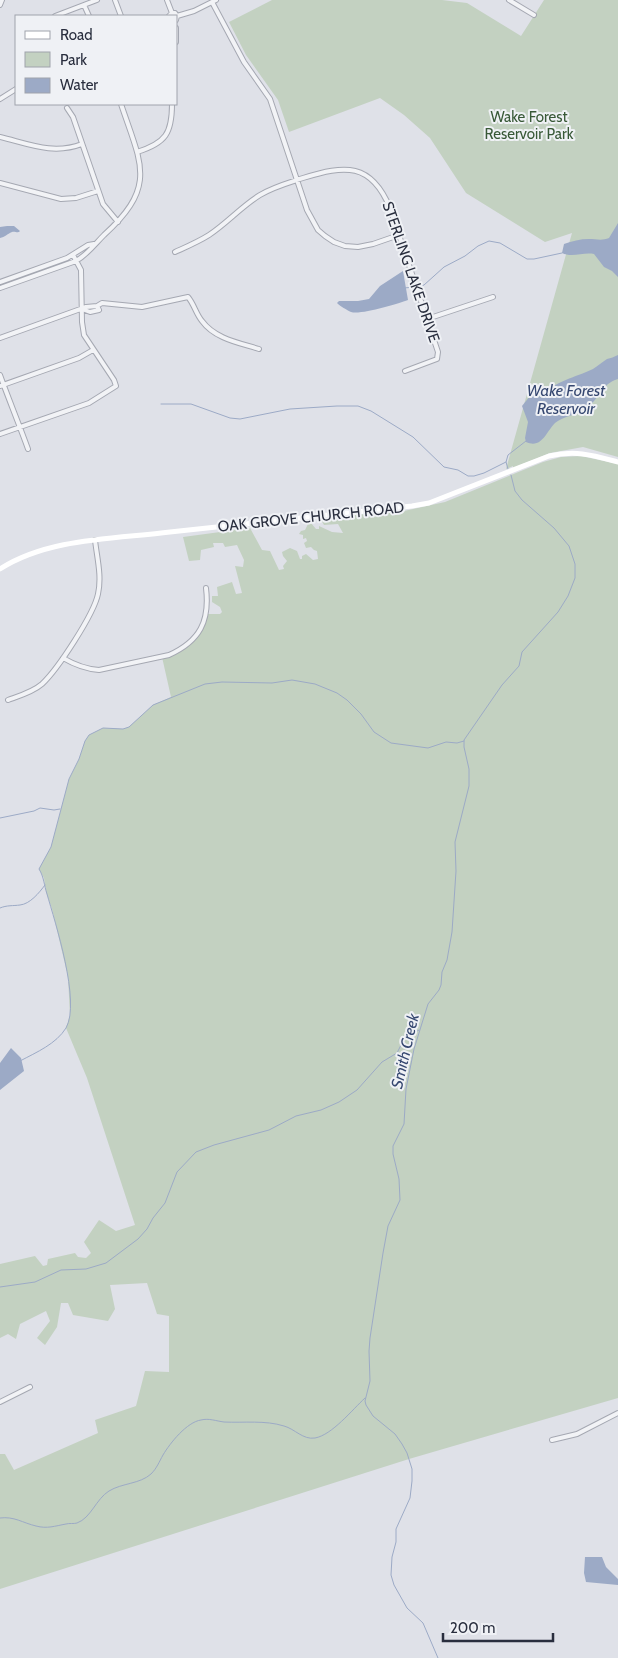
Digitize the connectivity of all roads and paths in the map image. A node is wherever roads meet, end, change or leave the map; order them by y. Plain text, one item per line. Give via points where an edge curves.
1 (2, 0) edge
2 (97, 0) edge
3 (115, 0) edge
4 (167, 0) edge
5 (509, 0) edge
6 (214, 1) edge
7 (0, 5) edge
8 (84, 5) junction
9 (58, 15) edge
10 (88, 15) edge
11 (121, 15) edge
12 (171, 15) edge
13 (534, 15) dead end
14 (178, 18) edge
15 (15, 90) edge
16 (0, 99) edge
17 (121, 105) edge
18 (172, 105) edge
19 (68, 108) dead end
20 (0, 137) edge
21 (82, 144) junction
22 (137, 152) junction
23 (298, 180) junction
24 (0, 183) edge
25 (98, 191) junction
26 (118, 222) junction
27 (399, 235) junction
28 (94, 244) junction
29 (174, 252) dead end
30 (73, 255) junction
31 (76, 261) junction
32 (0, 282) edge
33 (0, 288) edge
34 (493, 297) dead end
35 (82, 309) junction
36 (427, 319) junction
37 (0, 338) edge
38 (259, 349) dead end
39 (93, 350) junction
40 (405, 371) dead end
41 (0, 374) edge
42 (2, 386) edge
43 (20, 427) junction
44 (0, 434) edge
45 (28, 449) dead end
46 (618, 462) edge
47 (95, 540) junction
48 (0, 569) edge
49 (206, 588) dead end
50 (63, 658) junction
51 (8, 700) dead end
52 (30, 1387) dead end
53 (0, 1402) edge
54 (618, 1413) edge
55 (552, 1440) dead end

1 - 7 street
2 - 8 street
3 - 11 street
4 - 12 street
5 - 13 street
6 - 14 street
6 - 23 street via 237,50 270,99
8 - 9 street
8 - 10 street
15 - 16 street
17 - 22 street
18 - 22 street via 172,122 167,135 156,145
19 - 21 street
20 - 21 street via 52,150
21 - 25 street
22 - 26 street via 141,164 140,184
23 - 27 street, STERLING LAKE DRIVE via 334,169 365,175 385,195
23 - 27 street via 312,220 324,236 334,242 358,247
23 - 29 street, STERLING LAKE DRIVE via 258,196 208,236
24 - 25 street via 61,198 76,198
25 - 26 street
26 - 28 street
27 - 36 street, STERLING LAKE DRIVE
28 - 30 street
28 - 31 street
30 - 31 street
30 - 32 street
31 - 33 street
31 - 35 street via 82,278
34 - 36 street
35 - 37 street
35 - 38 street via 97,311 97,306 102,303 150,307 188,297 206,326 227,339
35 - 39 street via 82,329
36 - 40 street, STERLING LAKE DRIVE via 438,352 437,359
39 - 42 street
39 - 43 street via 116,386 89,403
41 - 42 street
42 - 43 street
43 - 44 street
43 - 45 street
46 - 47 main road, OAK GROVE CHURCH ROAD via 572,452 549,456 429,503
47 - 48 main road, OAK GROVE CHURCH ROAD via 52,546 20,557
47 - 50 street via 100,579 98,593 90,615
49 - 50 street via 207,609 203,625 194,639 169,656 99,670 87,669
50 - 51 street via 39,686
52 - 53 street
54 - 55 street via 576,1434

